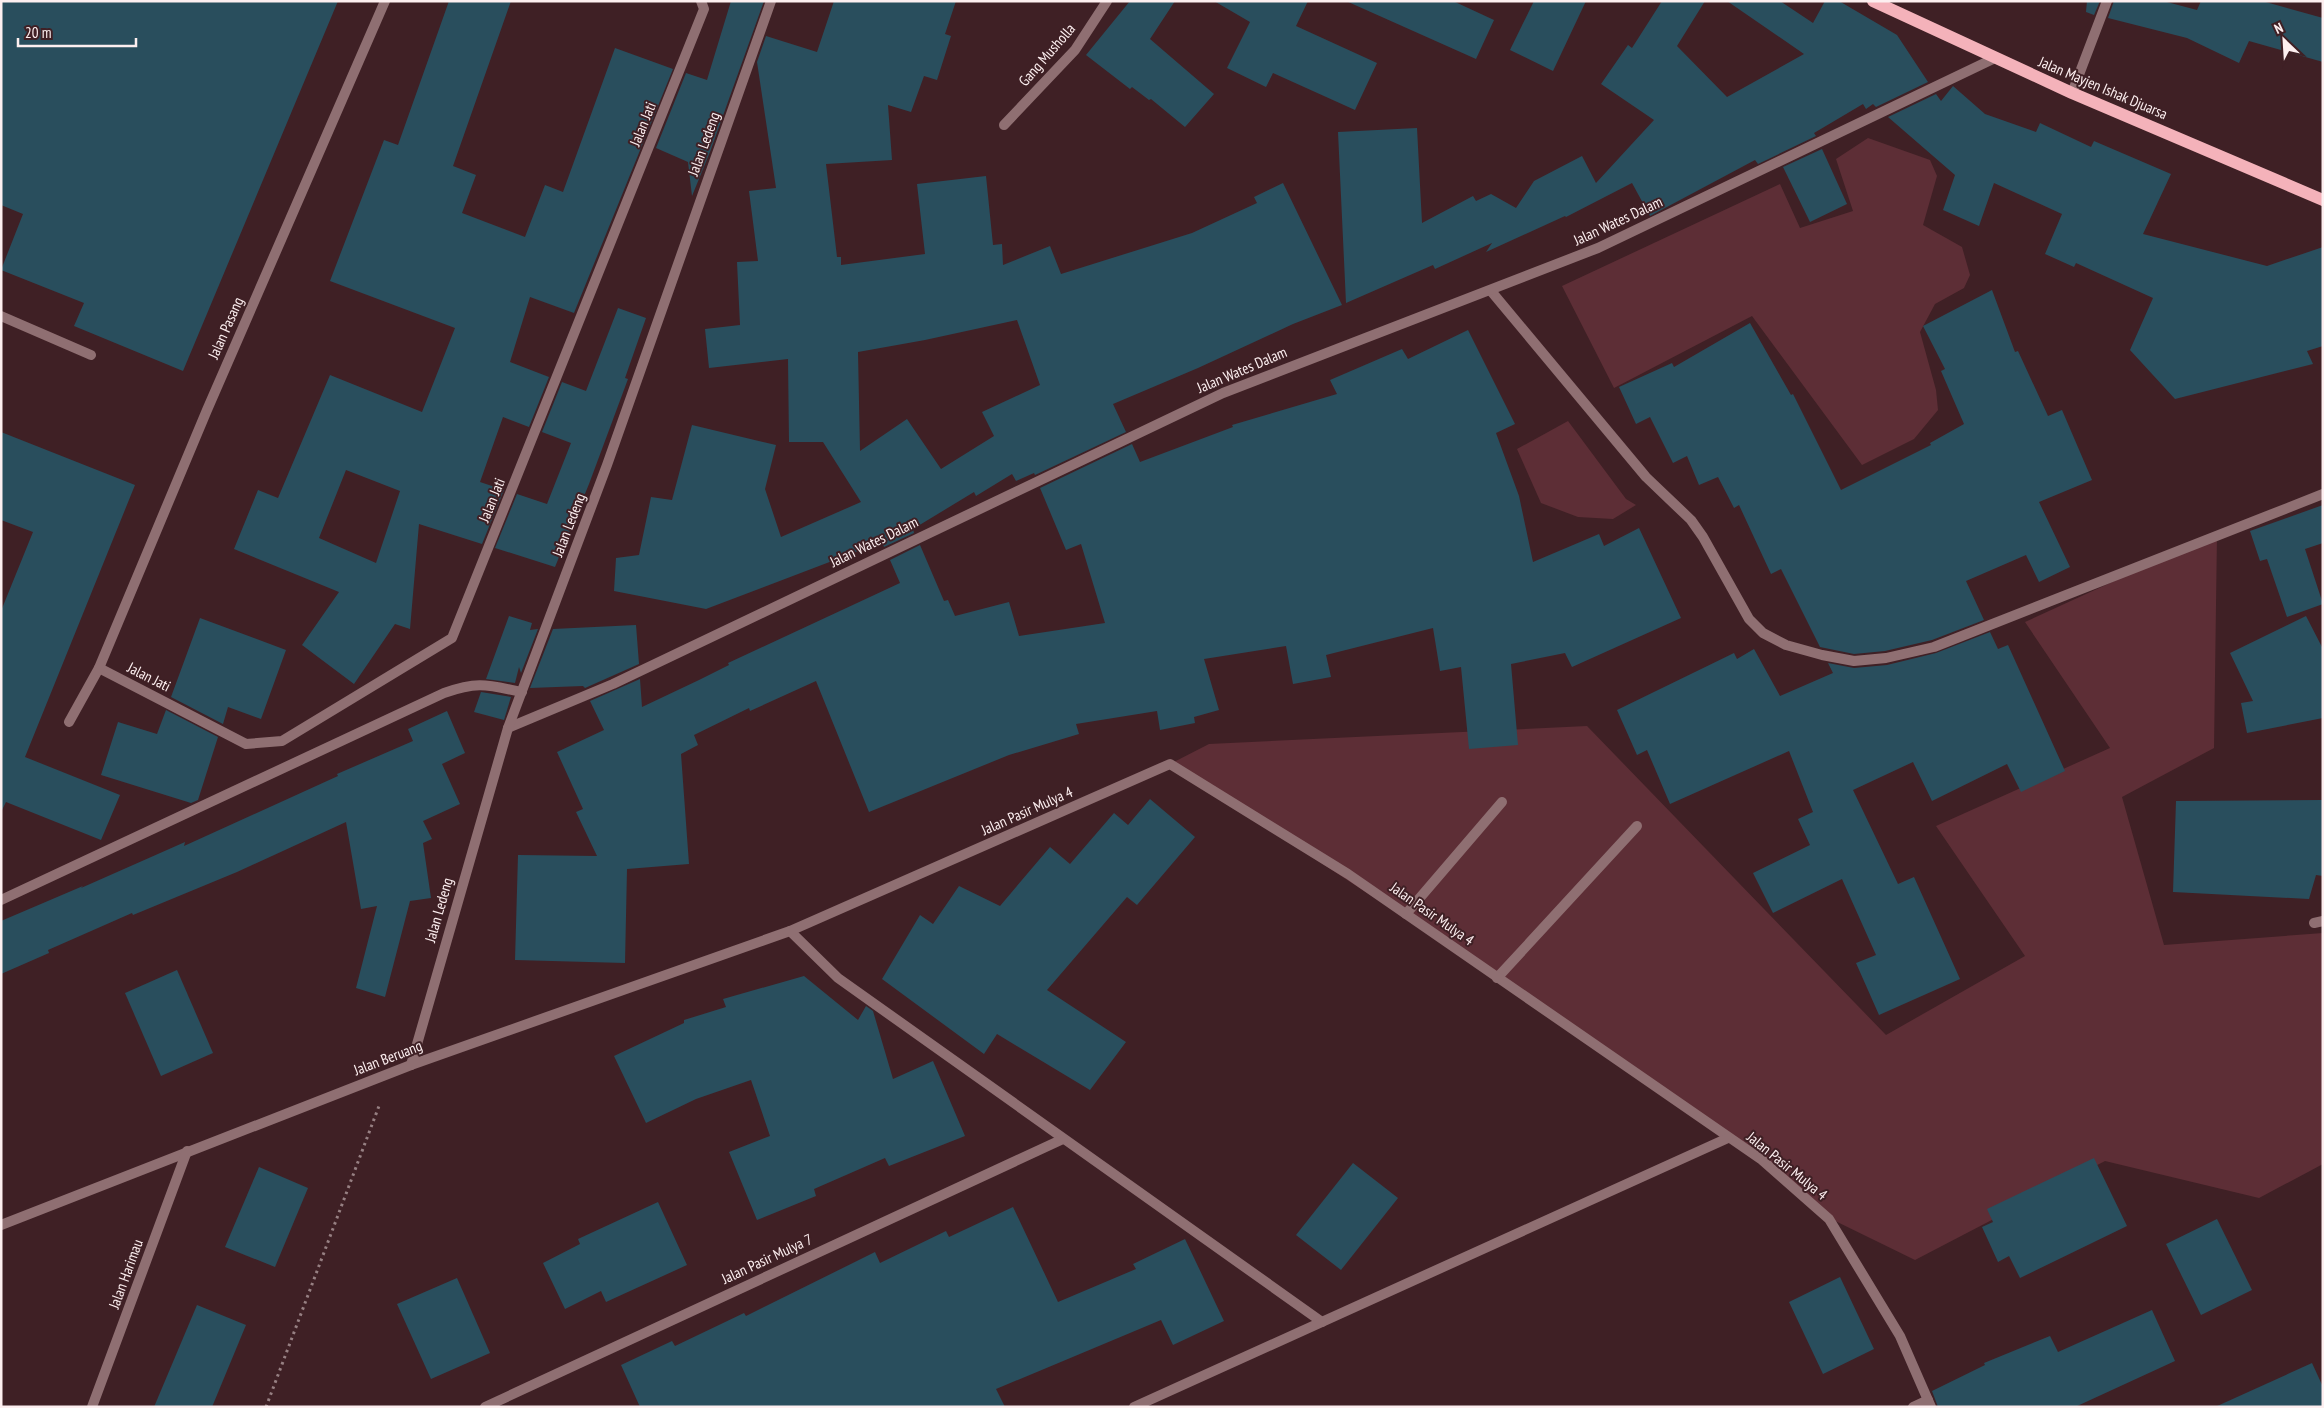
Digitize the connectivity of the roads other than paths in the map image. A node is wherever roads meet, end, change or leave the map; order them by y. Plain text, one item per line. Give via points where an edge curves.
1 (385, 1) edge
2 (701, 1) edge
3 (771, 1) edge
4 (1107, 1) edge
5 (1873, 1) edge
6 (2107, 1) edge
7 (1995, 58) junction
8 (2072, 93) junction
9 (1004, 125) dead end
10 (2323, 200) edge
11 (1490, 291) junction
12 (1, 316) edge
13 (91, 355) dead end
14 (2323, 494) edge
15 (99, 668) junction
16 (522, 692) junction
17 (69, 722) dead end
18 (508, 728) junction
19 (1502, 802) dead end
20 (1637, 826) dead end
21 (1, 900) edge
22 (1406, 914) junction
23 (790, 931) junction
24 (1497, 978) junction
25 (411, 1065) junction
26 (1728, 1138) junction
27 (1062, 1139) junction
28 (187, 1151) junction
29 (1, 1225) edge
30 (1322, 1322) junction
31 (1929, 1403) edge
32 (92, 1407) edge
33 (484, 1407) edge
34 (1134, 1407) edge
35 (1913, 1407) edge

1 - 15 street, Jalan Pasang
2 - 15 street, Jalan Jati via 704,9 452,638 282,741 260,743 246,744
3 - 16 street, Jalan Ledeng via 607,466
4 - 9 street, Gang Musholla via 1076,50
5 - 7 main road, Jalan Mayjen Ishak Djuarsa
6 - 8 street
7 - 8 main road, Jalan Mayjen Ishak Djuarsa
7 - 11 street, Jalan Wates Dalam via 1598,248
8 - 10 main road, Jalan Mayjen Ishak Djuarsa
11 - 14 street via 1646,477 1691,520 1704,537 1749,619 1763,633 1786,645 1822,655 1854,661 1886,658 1934,647
11 - 18 street, Jalan Wates Dalam via 1223,393 613,684
12 - 13 street
15 - 17 street, Jalan Pasang
16 - 18 street, Jalan Ledeng
16 - 21 street via 483,684 444,693
18 - 25 street, Jalan Ledeng
19 - 22 street
20 - 24 street
22 - 23 street, Jalan Pasir Mulya 4 via 1348,874 1170,764
22 - 24 street, Jalan Pasir Mulya 4
23 - 25 street, Jalan Beruang
23 - 27 street via 838,978
24 - 26 street, Jalan Pasir Mulya 4
25 - 28 street, Jalan Beruang
26 - 30 street
26 - 31 street, Jalan Pasir Mulya 4 via 1762,1160 1829,1218 1900,1336
27 - 30 street
27 - 33 street, Jalan Pasir Mulya 7
28 - 29 street, Jalan Beruang
28 - 32 street, Jalan Harimau
30 - 34 street
31 - 35 street

